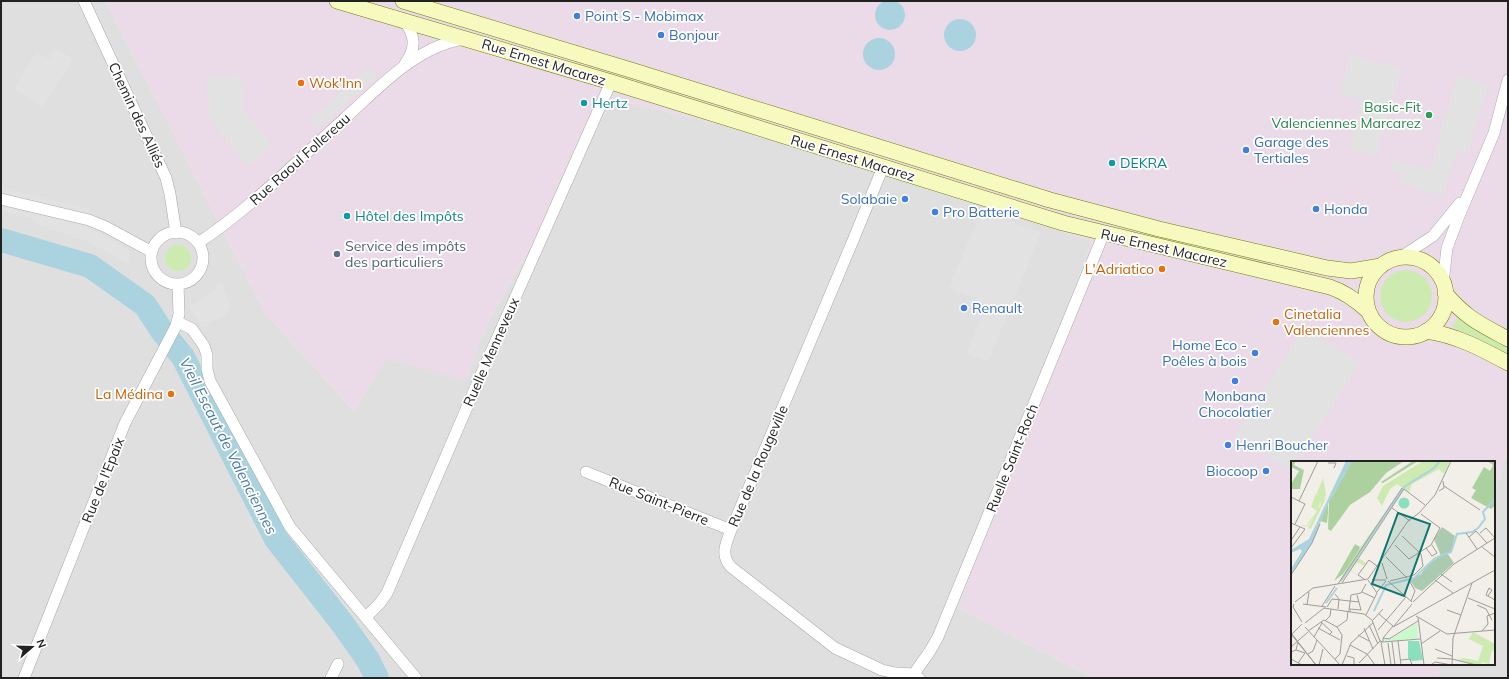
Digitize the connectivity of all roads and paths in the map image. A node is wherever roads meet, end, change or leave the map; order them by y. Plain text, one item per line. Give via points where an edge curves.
1 (84, 1) edge
2 (337, 1) edge
3 (403, 1) edge
4 (404, 20) junction
5 (467, 38) junction
6 (399, 70) junction
7 (1508, 80) edge
8 (610, 82) junction
9 (883, 168) junction
10 (1471, 187) junction
11 (1, 199) edge
12 (176, 233) junction
13 (1104, 234) junction
14 (198, 243) junction
15 (152, 252) junction
16 (1401, 257) junction
17 (1381, 266) junction
18 (178, 284) junction
19 (1444, 289) junction
20 (1368, 311) junction
21 (176, 326) junction
22 (1426, 331) junction
23 (1508, 339) edge
24 (1508, 363) edge
25 (586, 472) dead end
26 (731, 530) junction
27 (366, 617) junction
28 (338, 664) dead end
29 (914, 677) edge
30 (24, 678) edge
31 (331, 678) edge
32 (416, 678) edge

1 - 12 street, Chemin des Alliés via 166,178
2 - 4 main road, Rue Ernest Macarez
3 - 17 main road, Rue Ernest Macarez via 1063,204 1335,270 1351,271
4 - 5 main road, Rue Ernest Macarez
4 - 6 street, Rue Raoul Follereau via 413,36 413,47
5 - 6 street, Rue Raoul Follereau via 432,49
5 - 8 main road, Rue Ernest Macarez
6 - 14 street, Rue Raoul Follereau via 241,211
7 - 10 street via 1494,133
8 - 9 main road, Rue Ernest Macarez
8 - 27 street, Ruelle Menneveux via 387,592
9 - 13 main road, Rue Ernest Macarez
9 - 26 street, Rue de la Rougeville
10 - 16 street via 1433,236
10 - 19 street via 1447,248
11 - 15 street via 89,220
12 - 14 street via 186,234
12 - 15 street via 165,235
13 - 20 main road, Rue Ernest Macarez via 1330,287 1352,297
13 - 29 street, Ruelle Saint-Roch via 938,637
14 - 18 street via 203,256 200,270 191,280
15 - 18 street via 152,263 156,273 167,282
16 - 17 main road, Rue Ernest Macarez
16 - 19 main road via 1415,258 1427,263 1437,272
17 - 20 main road, Rue Ernest Macarez via 1374,272 1368,284
18 - 21 street, Rue de l'Epaix via 179,309
19 - 22 main road, Rue Ernest Macarez via 1445,302 1441,315
19 - 23 main road via 1469,317
20 - 22 main road, Rue Ernest Macarez via 1378,326 1394,335 1410,337
21 - 27 street via 192,329 204,346 210,381 290,527
21 - 30 street, Rue de l'Epaix via 125,422
22 - 24 main road, Rue Ernest Macarez via 1459,338
25 - 26 street, Rue Saint-Pierre
26 - 29 street, Rue de la Rougeville via 725,554 728,564 735,570 842,652 882,670
27 - 32 street
28 - 31 street

